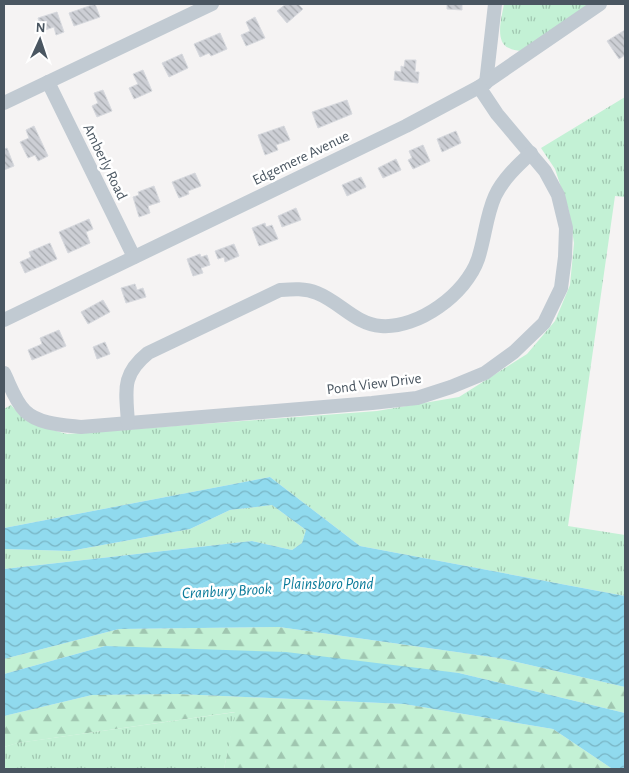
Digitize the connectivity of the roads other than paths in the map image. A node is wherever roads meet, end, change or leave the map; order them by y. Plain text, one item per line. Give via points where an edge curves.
1 (212, 4) edge
2 (495, 4) edge
3 (600, 4) edge
4 (48, 82) junction
5 (482, 85) junction
6 (4, 103) edge
7 (531, 153) junction
8 (134, 257) junction
9 (4, 320) edge
10 (4, 373) edge
11 (128, 422) junction

1 - 4 street
2 - 5 street
3 - 5 street, Edgemere Avenue
4 - 6 street
4 - 8 street, Amberly Road
5 - 7 street, Pond View Drive via 497,114
5 - 8 street, Edgemere Avenue via 406,126
7 - 11 street via 508,175 495,197 478,260 466,281 425,316 405,324 380,326 359,320 318,293 298,288 280,290 148,353 138,361 130,371 126,388
7 - 11 street, Pond View Drive via 545,170 558,195 566,228 561,288 544,323 514,352 485,373 417,398
8 - 9 street, Edgemere Avenue
10 - 11 street, Pond View Drive via 25,411 44,422 81,426

